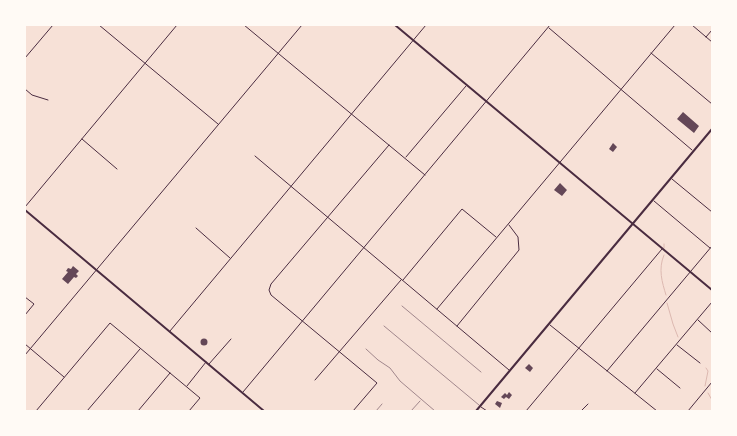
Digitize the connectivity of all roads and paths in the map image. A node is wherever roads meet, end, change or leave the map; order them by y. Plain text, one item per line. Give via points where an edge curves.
1 (52, 25) edge
2 (99, 25) edge
3 (177, 25) edge
4 (244, 25) edge
5 (302, 25) edge
6 (395, 25) edge
7 (426, 25) edge
8 (675, 25) edge
9 (692, 25) edge
10 (549, 26) edge
11 (712, 30) edge
12 (706, 37) junction
13 (413, 40) junction
14 (712, 42) edge
15 (278, 53) junction
16 (651, 53) junction
17 (25, 58) edge
18 (145, 63) junction
19 (467, 85) junction
20 (25, 89) edge
21 (620, 89) junction
22 (48, 100) dead end
23 (486, 102) junction
24 (712, 104) edge
25 (352, 114) junction
26 (218, 125) junction
27 (712, 129) edge
28 (82, 139) junction
29 (389, 145) junction
30 (694, 151) junction
31 (255, 156) dead end
32 (405, 158) junction
33 (559, 163) junction
34 (117, 169) dead end
35 (425, 175) junction
36 (672, 178) junction
37 (291, 186) junction
38 (653, 200) junction
39 (25, 208) edge
40 (712, 212) edge
41 (328, 218) junction
42 (509, 224) junction
43 (633, 224) junction
44 (196, 228) dead end
45 (497, 238) junction
46 (711, 247) edge
47 (364, 248) junction
48 (662, 249) junction
49 (231, 258) junction
50 (96, 270) junction
51 (690, 272) junction
52 (402, 280) junction
53 (712, 290) edge
54 (25, 297) edge
55 (712, 302) edge
56 (402, 306) dead end
57 (437, 309) junction
58 (25, 315) edge
59 (697, 320) junction
60 (302, 322) junction
61 (549, 324) junction
62 (384, 326) dead end
63 (456, 326) junction
64 (169, 332) junction
65 (712, 333) edge
66 (231, 340) dead end
67 (25, 344) edge
68 (677, 344) junction
69 (31, 348) junction
70 (140, 348) junction
71 (579, 348) junction
72 (366, 349) dead end
73 (340, 352) junction
74 (25, 355) edge
75 (206, 362) junction
76 (700, 363) dead end
77 (209, 365) junction
78 (656, 368) junction
79 (510, 371) junction
80 (481, 372) dead end
81 (607, 372) junction
82 (170, 373) junction
83 (65, 377) junction
84 (315, 380) dead end
85 (712, 382) edge
86 (186, 387) junction
87 (680, 388) dead end
88 (242, 393) junction
89 (634, 394) junction
90 (421, 399) junction
91 (382, 404) dead end
92 (588, 404) dead end
93 (480, 406) junction
94 (36, 411) edge
95 (87, 411) edge
96 (138, 411) edge
97 (189, 411) edge
98 (264, 411) edge
99 (353, 411) edge
100 (376, 411) edge
101 (411, 411) edge
102 (435, 411) edge
103 (476, 411) edge
104 (487, 411) edge
105 (526, 411) edge
106 (581, 411) edge
107 (657, 411) edge
108 (688, 411) edge

1 - 17 street
2 - 18 street
3 - 18 street
4 - 15 street
5 - 15 street
6 - 13 street
7 - 13 street
8 - 16 street
9 - 12 street
10 - 21 street
10 - 23 street
11 - 12 street
12 - 14 street
13 - 19 street
13 - 25 street
15 - 25 street
15 - 26 street
16 - 21 street
16 - 24 street
18 - 26 street
18 - 28 street
19 - 23 street
19 - 32 street
20 - 22 street
21 - 30 street
21 - 33 street
23 - 33 street
23 - 35 street
25 - 29 street
25 - 37 street
26 - 50 street
27 - 30 street
28 - 34 street
28 - 39 street
29 - 32 street
29 - 41 street
30 - 36 street
31 - 37 street
32 - 35 street
33 - 42 street
33 - 43 street
35 - 47 street
36 - 38 street
36 - 40 street
37 - 41 street
37 - 49 street
38 - 43 street
38 - 46 street
39 - 50 street
41 - 47 street
41 - 60 street via 269,290
42 - 45 street
42 - 63 street via 518,237 519,250
43 - 48 street
43 - 61 street
44 - 49 street
45 - 52 street via 462,209
45 - 57 street
46 - 51 street
47 - 52 street
47 - 60 street
48 - 51 street
48 - 71 street
49 - 64 street
50 - 64 street
50 - 69 street
51 - 53 street
51 - 81 street
52 - 57 street
52 - 73 street
54 - 58 street via 34,304
55 - 59 street
56 - 80 lane
57 - 63 street
59 - 65 street
59 - 68 street
60 - 73 street
60 - 88 street
61 - 71 street
61 - 79 street
62 - 93 lane
63 - 79 street
64 - 75 street
66 - 77 street
67 - 69 street
68 - 76 street
68 - 78 street
69 - 74 street
69 - 83 street
70 - 82 street
70 - 83 street via 110,323
70 - 95 street
71 - 81 street
71 - 105 street
72 - 90 lane
73 - 84 street
73 - 99 street via 377,383
75 - 77 street
75 - 86 street
77 - 88 street
78 - 87 street
78 - 89 street
79 - 93 street
81 - 89 street
82 - 86 street
82 - 96 street
83 - 94 street
85 - 108 street
86 - 97 street via 200,398
88 - 98 street
89 - 107 street
90 - 101 lane
90 - 102 lane
91 - 100 lane
92 - 106 street
93 - 103 street
93 - 104 street

